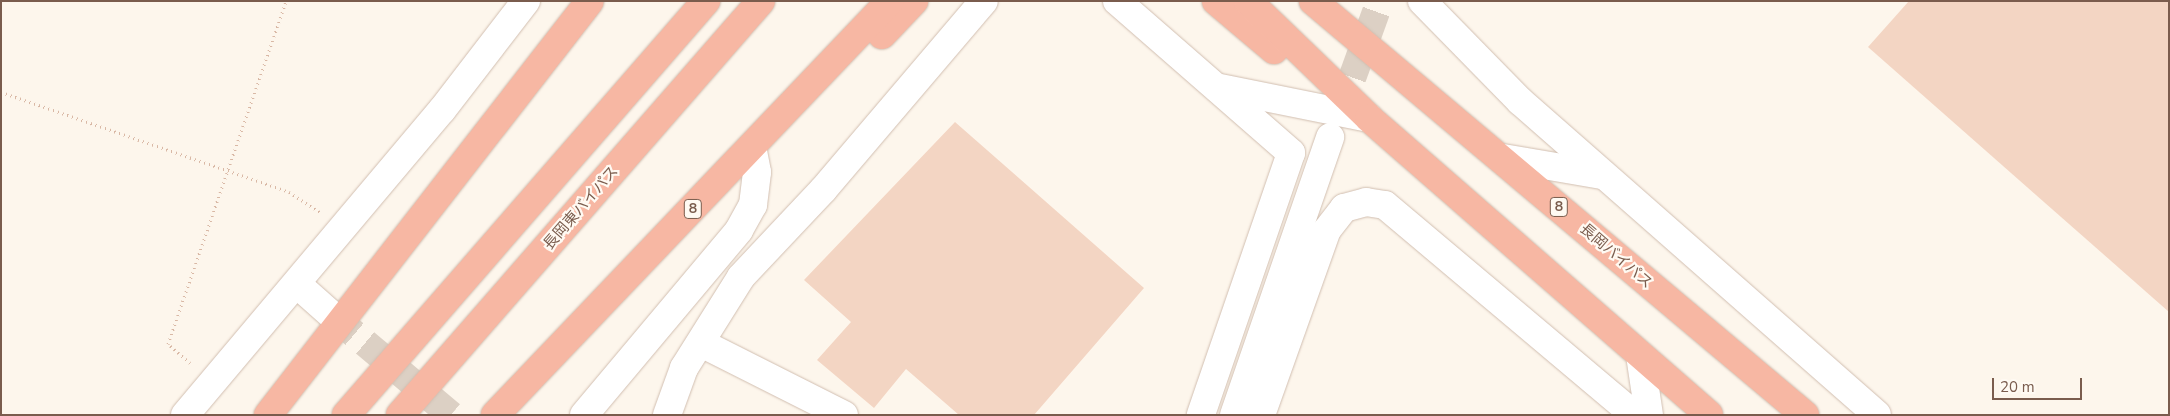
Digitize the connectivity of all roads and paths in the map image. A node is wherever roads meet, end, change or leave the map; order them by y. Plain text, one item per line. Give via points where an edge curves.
1 (286, 1) edge
2 (526, 1) edge
3 (590, 1) edge
4 (706, 1) edge
5 (761, 1) edge
6 (890, 1) edge
7 (914, 1) edge
8 (984, 1) edge
9 (1118, 1) edge
10 (1216, 1) edge
11 (1248, 1) edge
12 (1313, 1) edge
13 (1338, 1) edge
14 (1422, 1) edge
15 (819, 80) junction
16 (1220, 88) junction
17 (1414, 89) junction
18 (1, 92) edge
19 (1369, 118) junction
20 (1330, 137) tunnel mouth
21 (752, 147) junction
22 (1502, 158) junction
23 (226, 171) junction
24 (1602, 175) junction
25 (344, 226) junction
26 (717, 256) junction
27 (741, 277) junction
28 (298, 285) junction
29 (333, 316) tunnel mouth
30 (701, 343) junction
31 (1640, 354) junction
32 (211, 382) junction
33 (1845, 388) junction
34 (186, 415) edge
35 (268, 415) edge
36 (346, 415) edge
37 (400, 415) edge
38 (495, 415) edge
39 (584, 415) edge
40 (667, 415) edge
41 (844, 415) edge
42 (1201, 415) edge
43 (1234, 415) edge
44 (1261, 415) edge
45 (1634, 415) edge
46 (1649, 415) edge
47 (1709, 415) edge
48 (1805, 415) edge
49 (1843, 415) edge
50 (1877, 415) edge

1 - 23 path
2 - 25 street
3 - 35 highway
4 - 36 highway
5 - 37 highway, 長岡東バイパス
6 - 15 highway, 8
7 - 15 highway via 889,30
8 - 27 street via 823,190
9 - 16 street
10 - 19 highway via 1284,57
11 - 19 highway
12 - 17 highway, 長岡バイパス / 8
13 - 17 highway
14 - 24 street
15 - 21 highway, 8
16 - 19 street
16 - 42 street via 1291,153
17 - 22 highway, 長岡バイパス / 8
18 - 23 path
19 - 31 highway
20 - 43 street
21 - 26 street via 757,172 753,205
21 - 38 highway, 8
22 - 24 street
22 - 48 highway, 長岡バイパス / 8
23 - 25 path via 288,192
23 - 32 path via 168,344
24 - 33 street
25 - 28 street
26 - 27 street
26 - 39 street
27 - 30 street
28 - 29 street
28 - 32 street
30 - 40 street via 684,368
30 - 41 street
31 - 46 street
31 - 47 highway
32 - 34 street
33 - 49 street
33 - 50 street
44 - 45 street via 1327,230 1344,208 1366,202 1385,204

